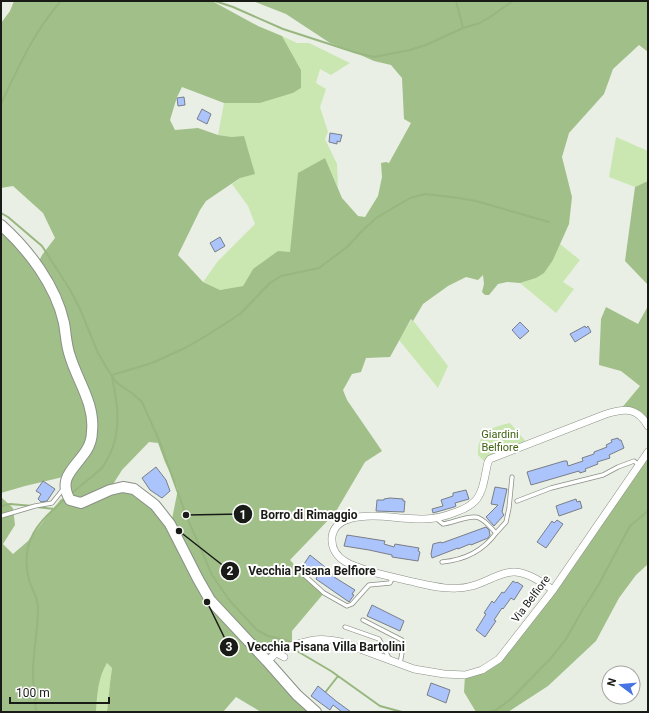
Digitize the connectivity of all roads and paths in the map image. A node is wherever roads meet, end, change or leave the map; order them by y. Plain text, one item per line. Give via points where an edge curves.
1 (1, 225) edge
2 (648, 426) edge
3 (648, 452) edge
4 (639, 465) junction
5 (512, 477) dead end
6 (64, 487) junction
7 (517, 501) dead end
8 (1, 516) edge
9 (437, 518) junction
10 (496, 533) junction
11 (442, 562) dead end
12 (303, 574) dead end
13 (393, 577) junction
14 (553, 590) junction
15 (363, 620) dead end
16 (345, 626) dead end
17 (283, 648) junction
18 (269, 650) junction
19 (258, 651) junction
20 (276, 653) junction
21 (284, 657) dead end
22 (390, 660) junction
23 (267, 661) junction
24 (400, 664) junction
25 (316, 712) edge

1 - 6 main road via 37,265 52,291 64,323 70,356 91,414 91,440 87,450 67,476
2 - 9 street via 638,414 620,410 496,456 488,462 475,501 460,510
3 - 4 street, Via Belfiore
4 - 7 lane via 634,461 603,475 551,488
4 - 14 street, Via Belfiore
5 - 10 lane via 506,522
6 - 8 lane via 52,503
6 - 19 main road via 70,500 81,503 123,487 134,489 145,496 167,519 210,600
9 - 10 lane via 443,524 474,516
9 - 13 street via 365,516 338,524 332,533 331,544 337,555 346,562
10 - 11 lane via 490,542 479,550 456,561
12 - 13 lane via 324,593 347,606 369,586 390,583
13 - 14 street via 428,586 454,589 471,587 513,572 534,578
14 - 24 street, Via Belfiore via 499,659 482,670 465,675 444,674
15 - 24 lane via 402,640
16 - 22 lane via 378,639
17 - 18 street, Via Belfiore
17 - 20 street, Via Belfiore
17 - 22 street, Via Belfiore via 330,639
18 - 19 street, Via Belfiore
18 - 20 street, Via Belfiore
19 - 23 main road
20 - 21 street, Via Belfiore
20 - 23 street, Via Belfiore
22 - 24 street, Via Belfiore
23 - 25 main road via 296,695

